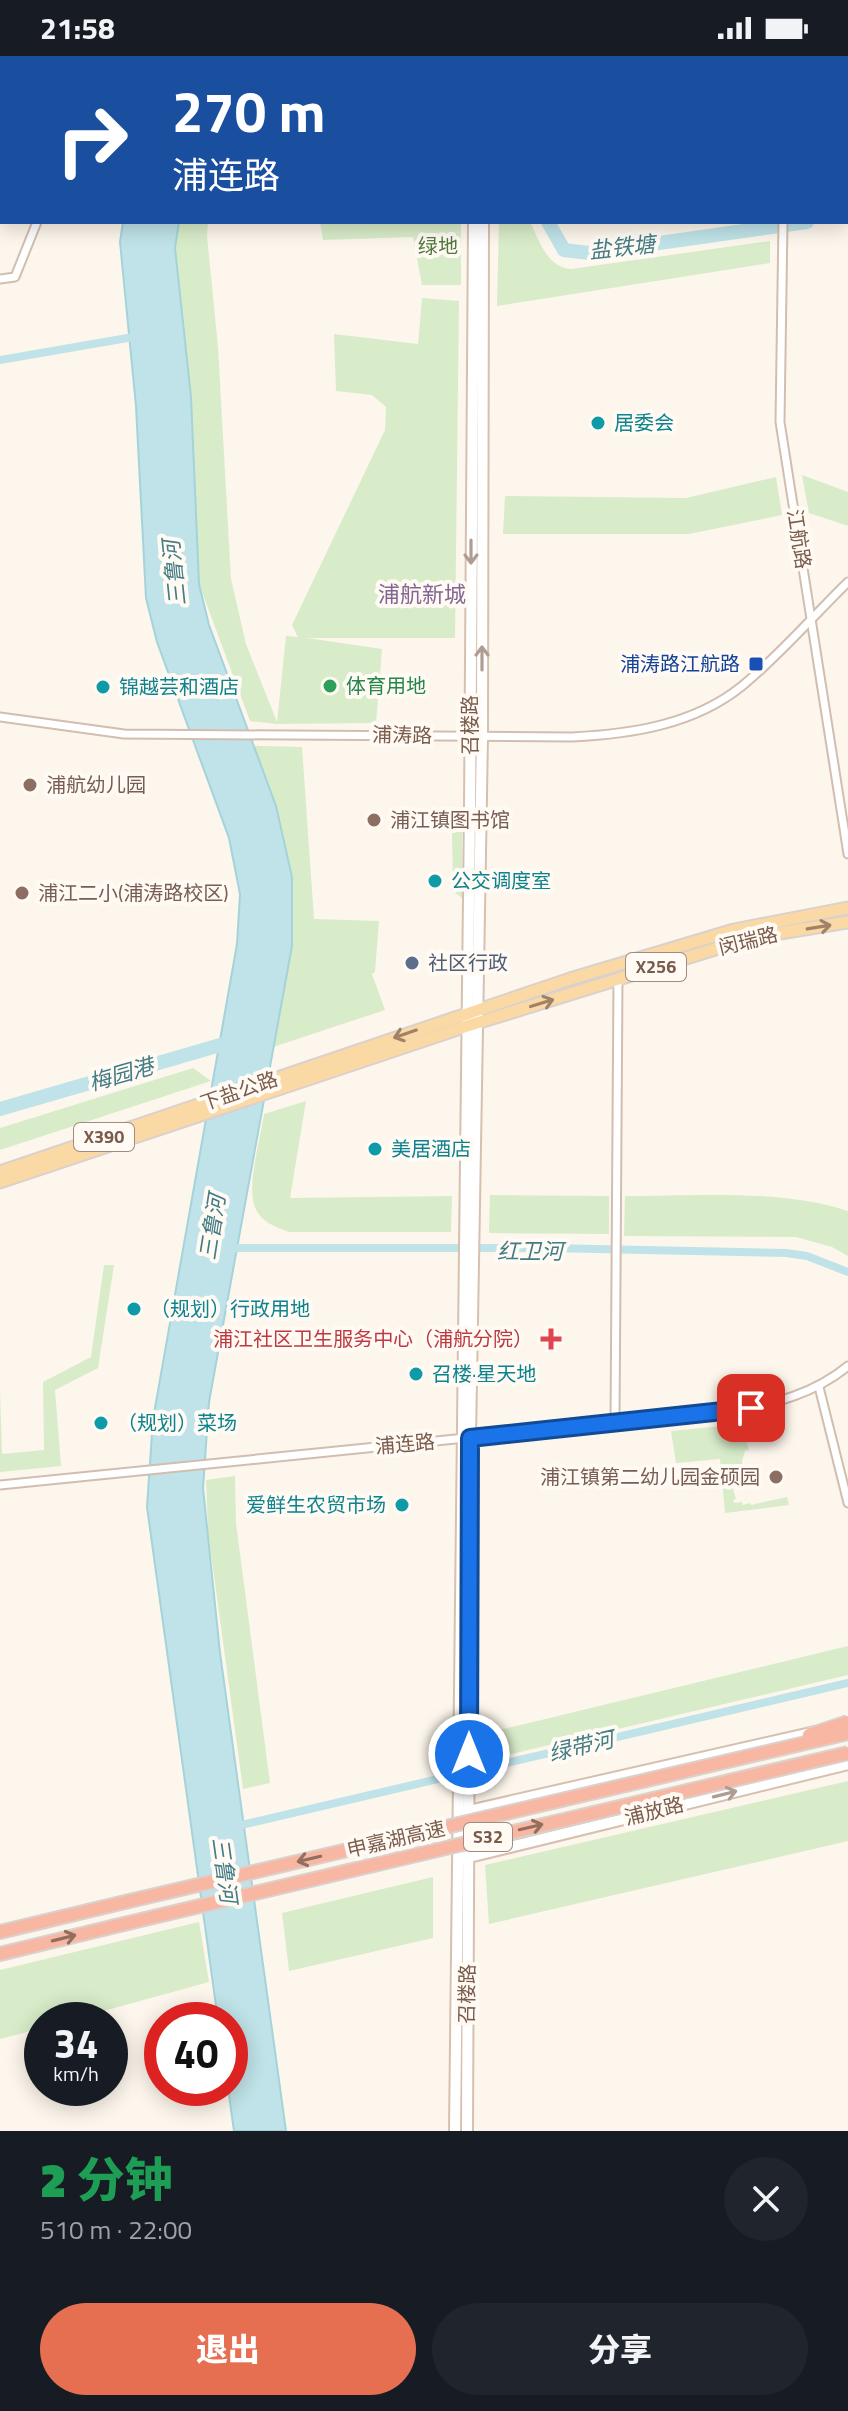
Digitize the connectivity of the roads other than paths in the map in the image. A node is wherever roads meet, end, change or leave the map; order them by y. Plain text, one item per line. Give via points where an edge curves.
1 (36, 224) edge
2 (474, 224) edge
3 (483, 224) edge
4 (783, 224) edge
5 (0, 279) edge
6 (848, 582) edge
7 (811, 620) junction
8 (0, 717) edge
9 (476, 736) junction
10 (848, 854) edge
11 (848, 908) edge
12 (848, 922) edge
13 (618, 979) junction
14 (473, 1011) junction
15 (473, 1025) junction
16 (207, 1108) junction
17 (0, 1172) edge
18 (0, 1182) edge
19 (848, 1366) edge
20 (819, 1387) junction
21 (615, 1423) junction
22 (466, 1438) junction
23 (0, 1485) edge
24 (848, 1503) edge
25 (848, 1723) edge
26 (848, 1733) edge
27 (848, 1753) edge
28 (760, 1754) junction
29 (848, 1764) edge
30 (464, 1812) junction
31 (464, 1858) junction
32 (0, 1932) edge
33 (0, 1954) edge
34 (455, 2131) edge
35 (467, 2131) edge

1 - 5 street via 15,277
2 -> 9 street, 召楼路
9 -> 3 street, 召楼路
4 - 7 street, 江航路 via 780,422
6 - 7 street, 浦涛路
7 - 9 street, 浦涛路 via 741,688 669,723 611,735
7 - 10 street, 江航路
8 - 9 street, 浦涛路 via 124,734
9 - 14 street, 召楼路
11 - 14 main road, 闵瑞路 / X256 via 708,937
13 -> 12 main road, 闵瑞路 / X256 via 743,941
15 -> 13 main road, 闵瑞路 / X256
13 - 21 street
14 - 15 street, 召楼路
14 -> 16 main road, 下盐公路 / X390
15 - 16 main road, 下盐公路 / X390
15 - 22 street, 召楼路
16 - 17 main road, 下盐公路 / X390
16 - 18 main road, 下盐公路 / X390
19 - 20 street, 浦连路
20 - 21 street, 浦连路 via 768,1405
20 - 24 street
21 - 22 street, 浦连路
22 - 23 street, 浦连路
22 - 30 street
25 - 28 highway, bridge
25 - 30 street
26 - 28 highway, 申嘉湖高速 / S32, bridge
33 -> 27 highway, 申嘉湖高速 / S32, bridge
28 -> 32 highway, 申嘉湖高速 / S32, bridge
31 -> 29 street, 浦放路
30 - 31 street
31 - 34 street, 召楼路
31 - 35 street, 召楼路

